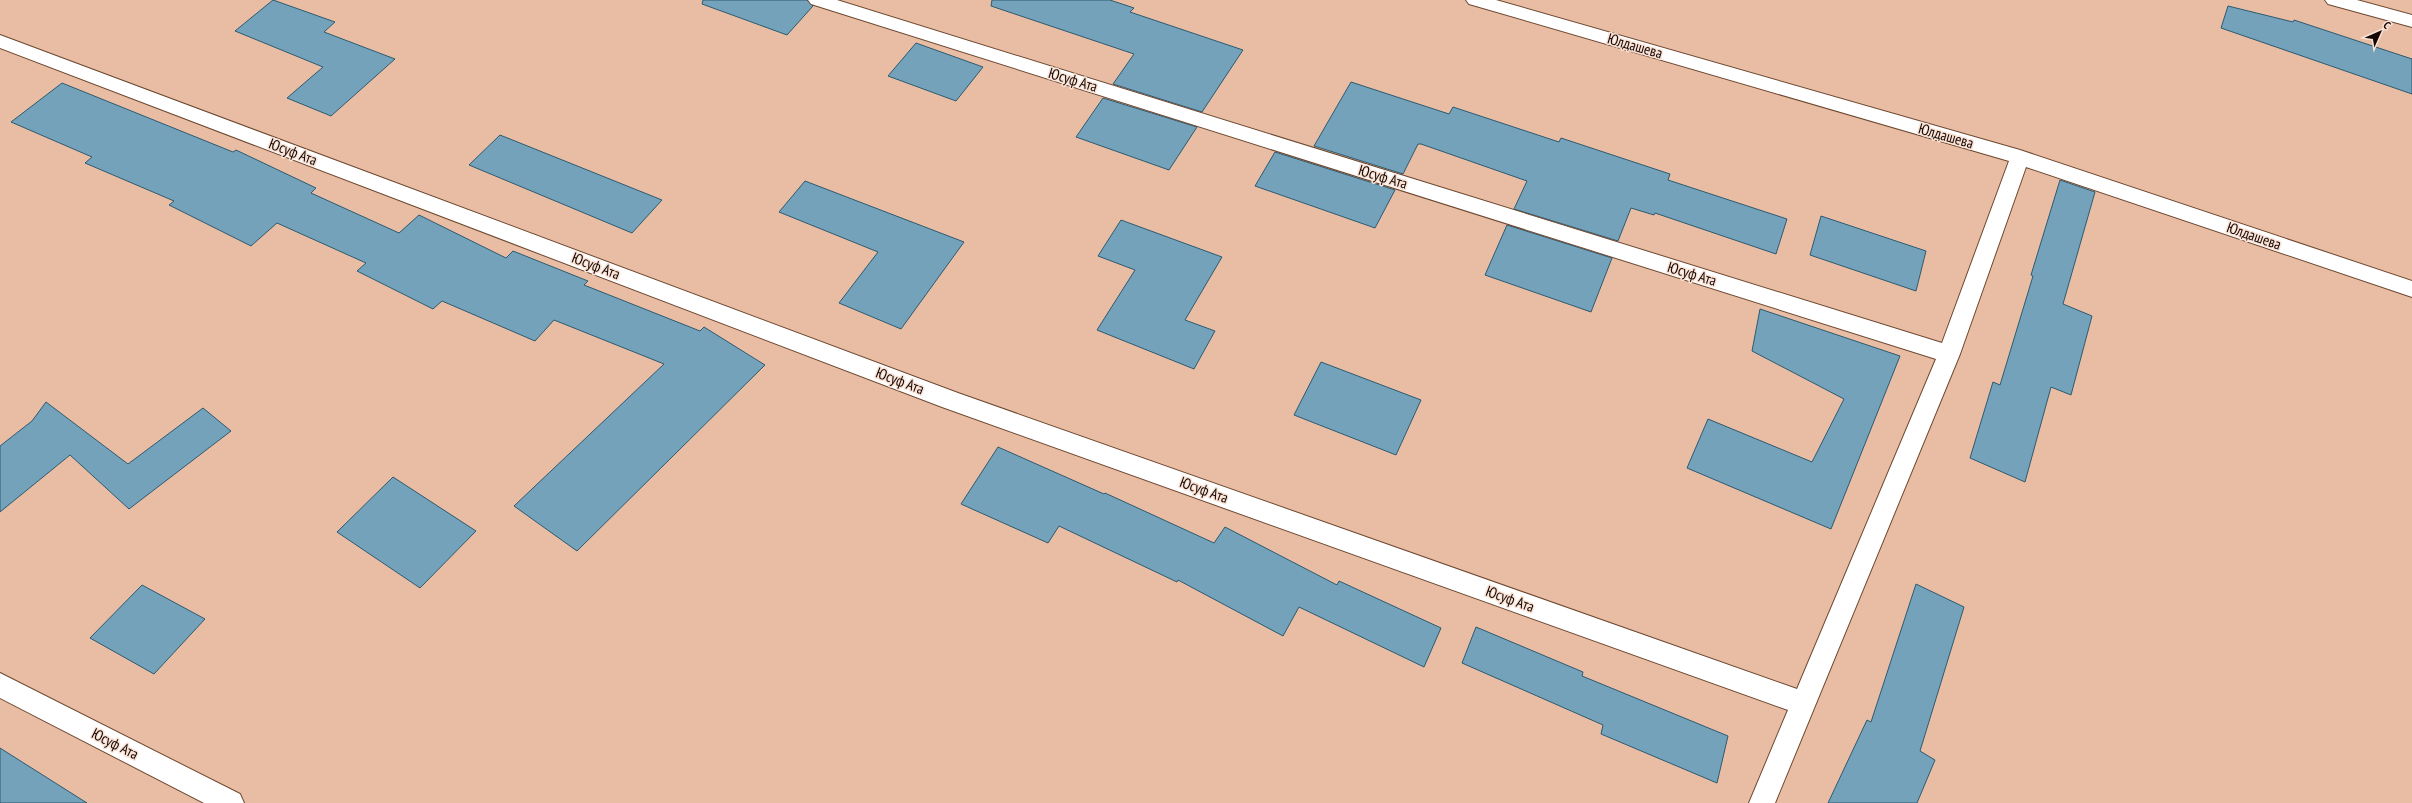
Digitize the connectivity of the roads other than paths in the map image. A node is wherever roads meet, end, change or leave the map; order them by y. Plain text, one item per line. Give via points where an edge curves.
1 (817, 0) edge
2 (1474, 0) edge
3 (2334, 0) edge
4 (2412, 21) edge
5 (0, 41) edge
6 (2020, 157) junction
7 (2412, 289) edge
8 (1948, 354) junction
9 (0, 685) edge
10 (1805, 704) junction
11 (231, 803) edge
12 (1762, 803) edge

1 - 8 street, Юсуф Ата
2 - 6 street, Юлдашева
3 - 4 street
5 - 10 street, Юсуф Ата via 950,400
6 - 7 street, Юлдашева
6 - 8 street
8 - 10 street
9 - 11 street, Юсуф Ата
10 - 12 street

